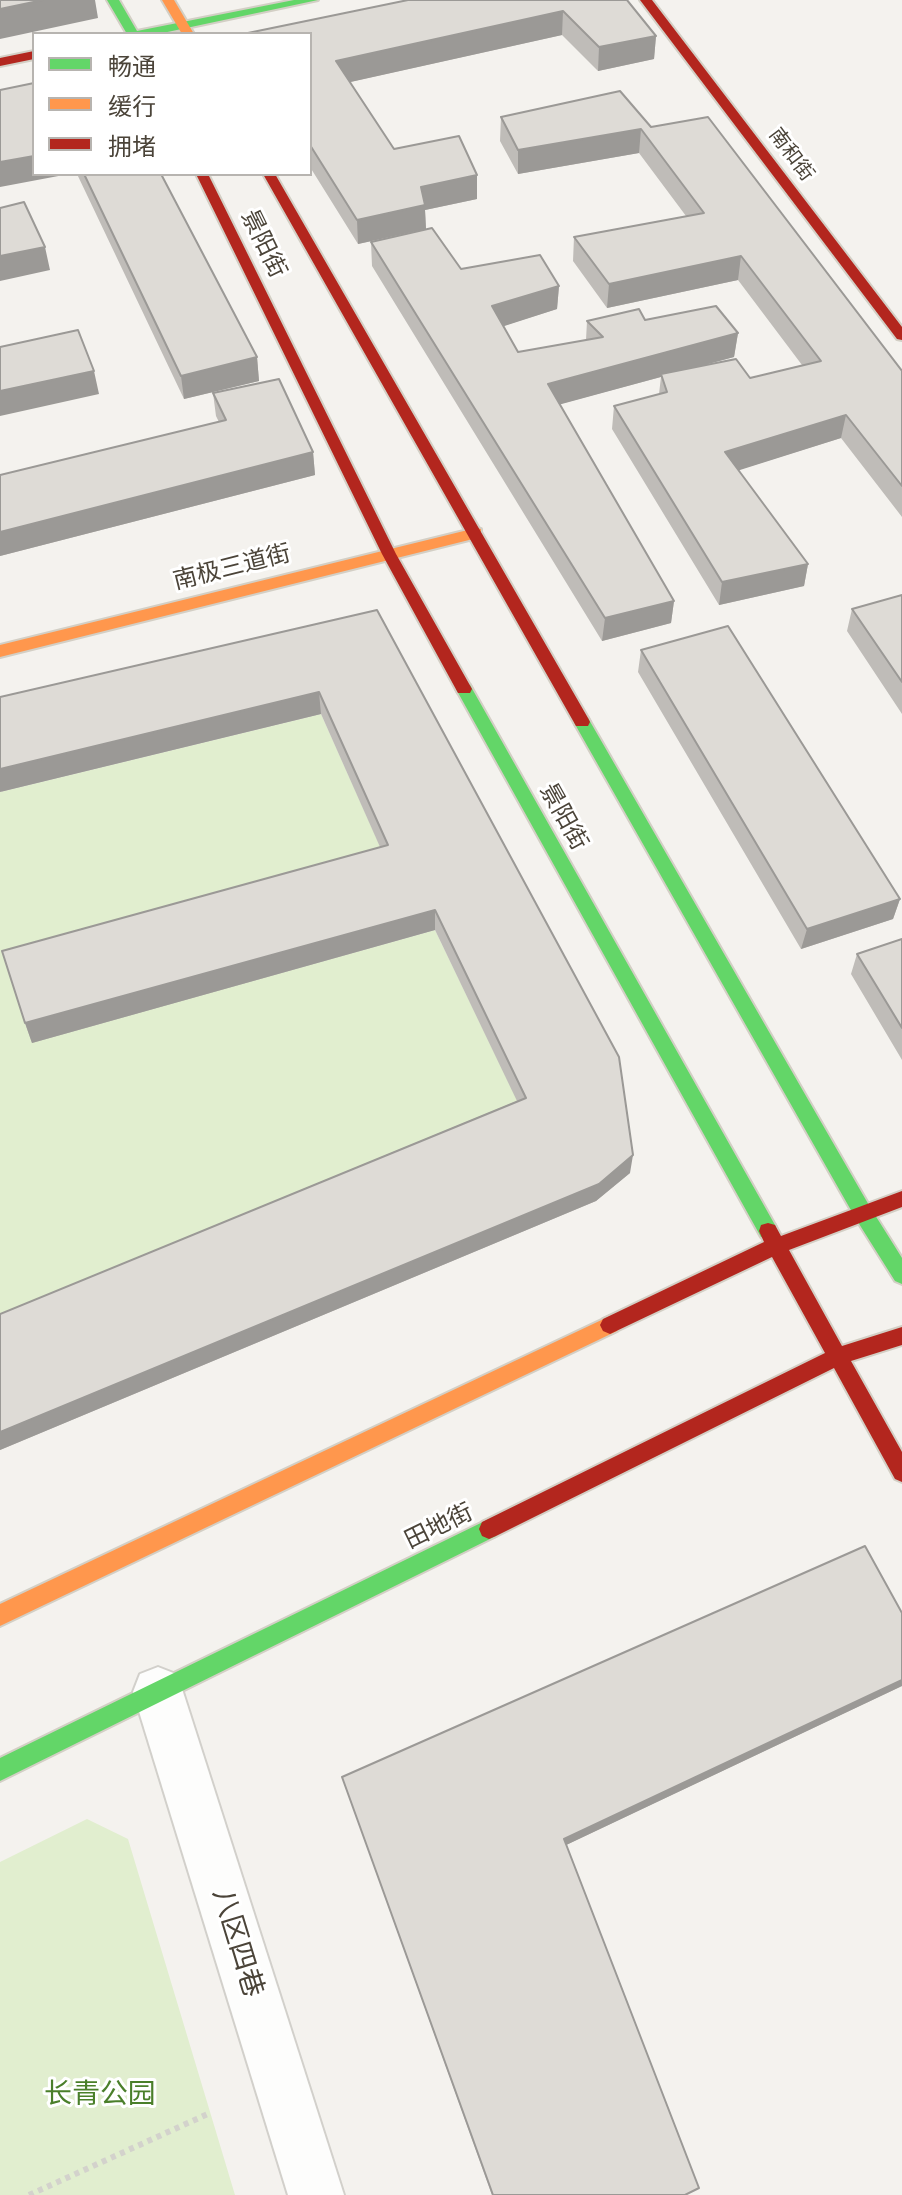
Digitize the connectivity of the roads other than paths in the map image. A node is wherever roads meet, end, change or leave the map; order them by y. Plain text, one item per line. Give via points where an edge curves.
1 (113, 0) edge
2 (168, 0) edge
3 (312, 0) edge
4 (646, 0) edge
5 (186, 30) edge
6 (132, 32) edge
7 (163, 32) edge
8 (32, 55) edge
9 (0, 62) edge
10 (203, 176) edge
11 (270, 176) edge
12 (902, 336) edge
13 (476, 533) junction
14 (389, 554) junction
15 (0, 651) edge
16 (902, 1199) edge
17 (863, 1213) junction
18 (774, 1247) junction
19 (902, 1275) edge
20 (902, 1336) edge
21 (837, 1357) junction
22 (902, 1472) edge
23 (0, 1615) edge
24 (158, 1692) junction
25 (0, 1770) edge
26 (316, 2195) edge

1 - 6 main road
2 - 5 main road
3 - 5 main road
4 - 12 main road, 南和街
5 - 7 main road
8 - 9 main road
10 - 14 main road, 景阳街
11 - 13 main road, 景阳街
13 - 14 main road, 南极三道街
13 - 17 main road, 景阳街
14 - 15 main road, 南极三道街
14 - 18 main road, 景阳街
16 - 17 main road
17 - 18 main road
17 - 19 main road, 景阳街
18 - 21 main road, 景阳街
18 - 23 main road
20 - 21 main road, 田地街
21 - 22 main road, 景阳街
21 - 24 main road, 田地街
24 - 25 main road, 田地街
24 - 26 street, 八区四巷

